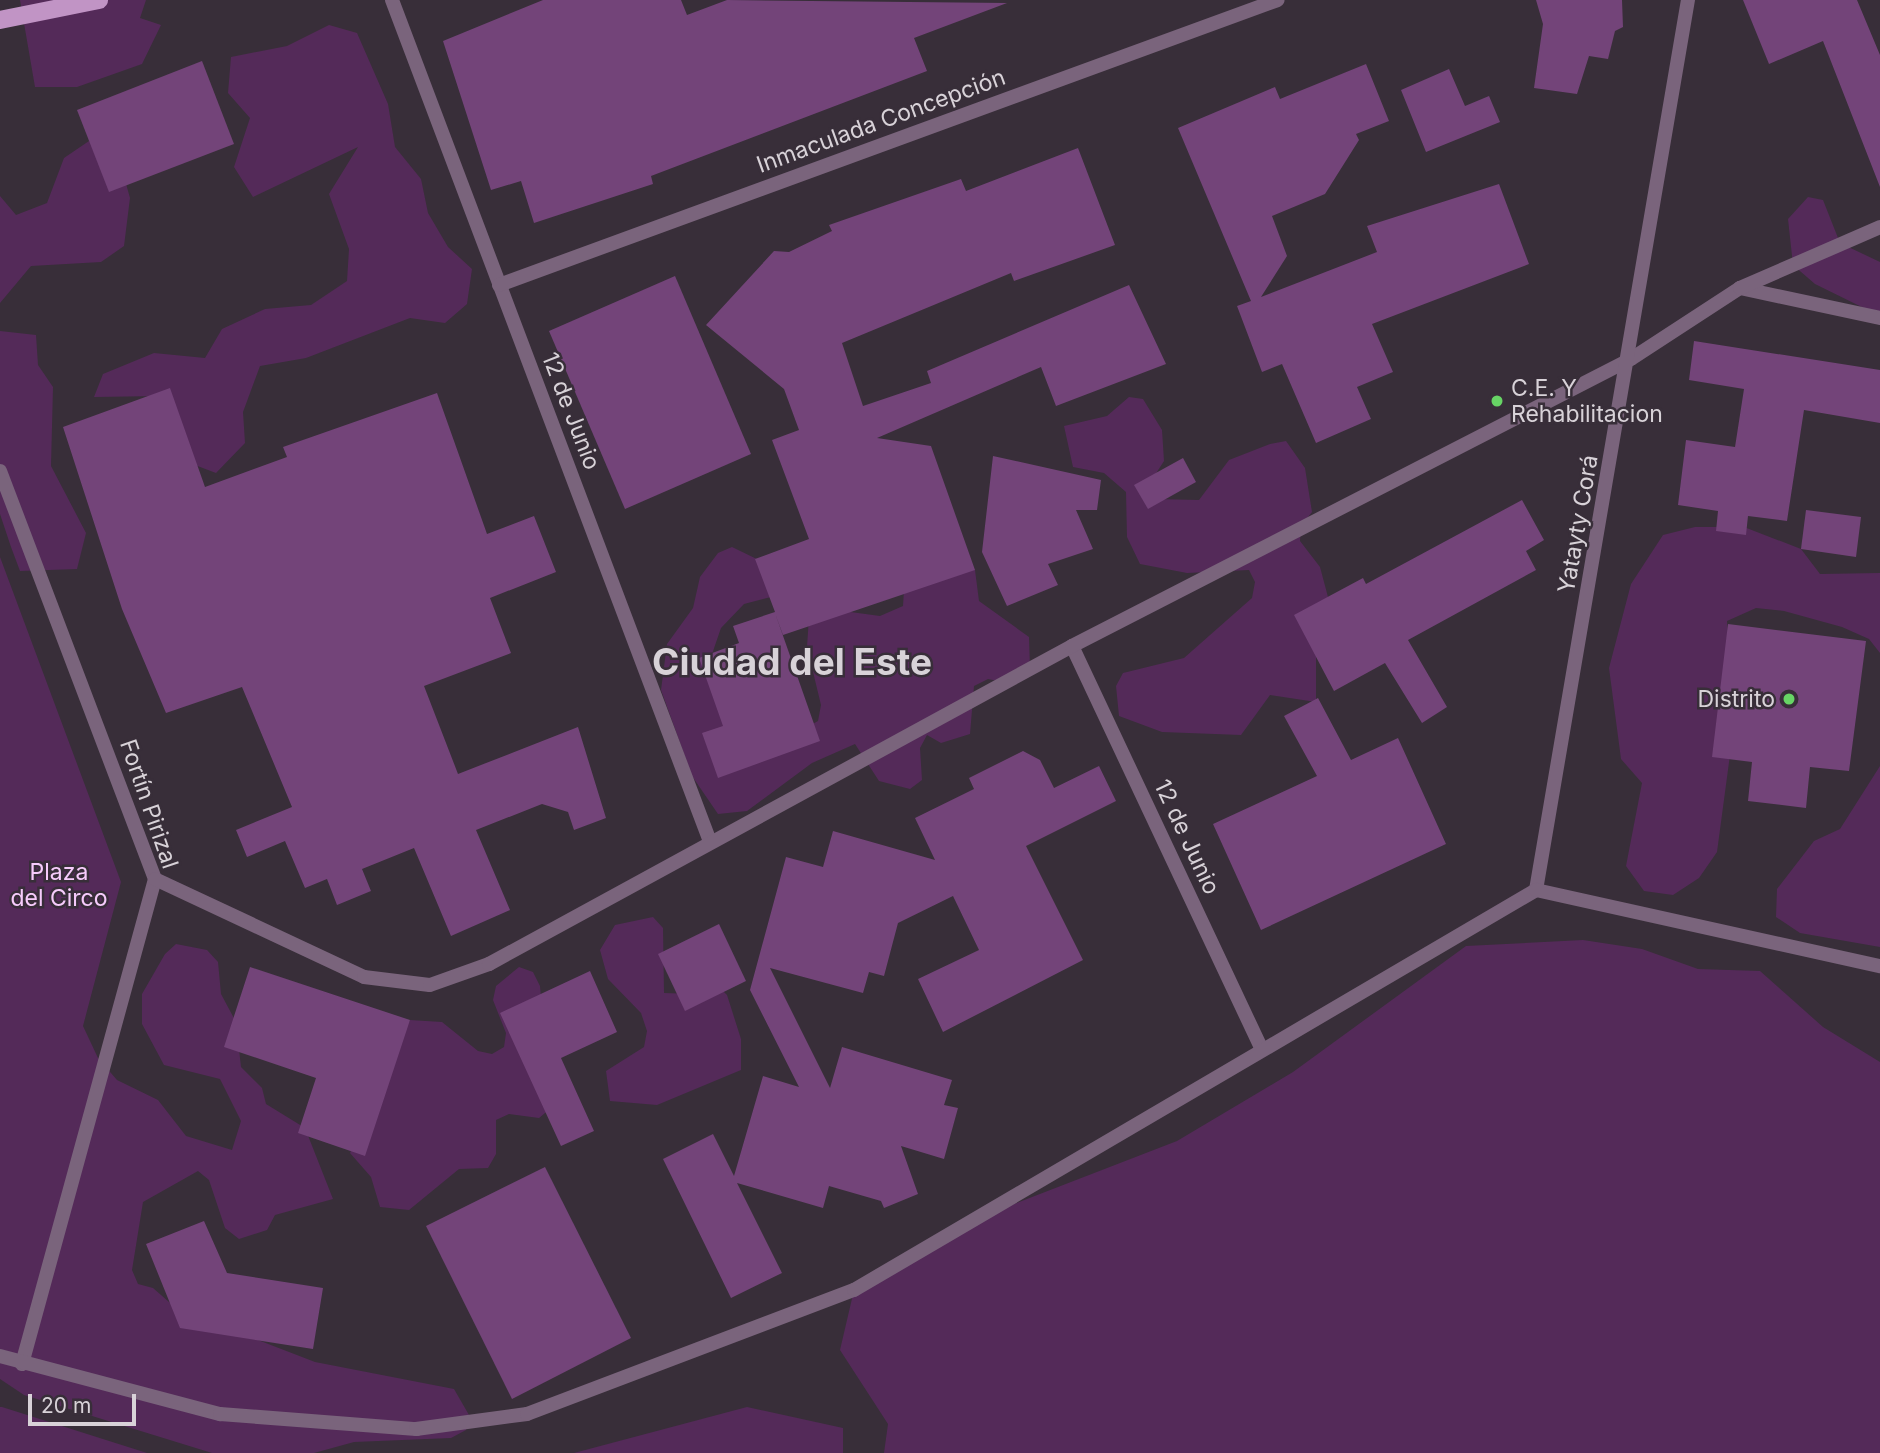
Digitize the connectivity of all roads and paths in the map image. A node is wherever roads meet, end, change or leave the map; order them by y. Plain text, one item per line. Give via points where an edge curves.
1 (99, 0) edge
2 (392, 0) edge
3 (1278, 0) edge
4 (1688, 0) edge
5 (0, 20) edge
6 (1880, 228) edge
7 (499, 285) junction
8 (1740, 288) junction
9 (1880, 318) edge
10 (1631, 359) junction
11 (0, 471) edge
12 (1072, 646) junction
13 (709, 839) junction
14 (155, 879) junction
15 (1536, 890) junction
16 (1880, 966) edge
17 (1262, 1049) junction
18 (0, 1356) edge
19 (22, 1364) junction

1 - 5 main road
2 - 7 street, 12 de Junio
3 - 7 street, Inmaculada Concepción
4 - 10 street, Yatayty Corá
6 - 8 street
7 - 13 street, 12 de Junio
8 - 9 street
8 - 10 street
10 - 12 street
10 - 15 street, Yatayty Corá
11 - 14 street, Fortín Pirizal
12 - 13 street
12 - 17 street, 12 de Junio
13 - 14 street via 489,964 430,985 364,977
14 - 19 street, Fortín Pirizal
15 - 16 street
15 - 17 street
17 - 19 street via 853,1290 527,1415 416,1429 220,1414
18 - 19 street

